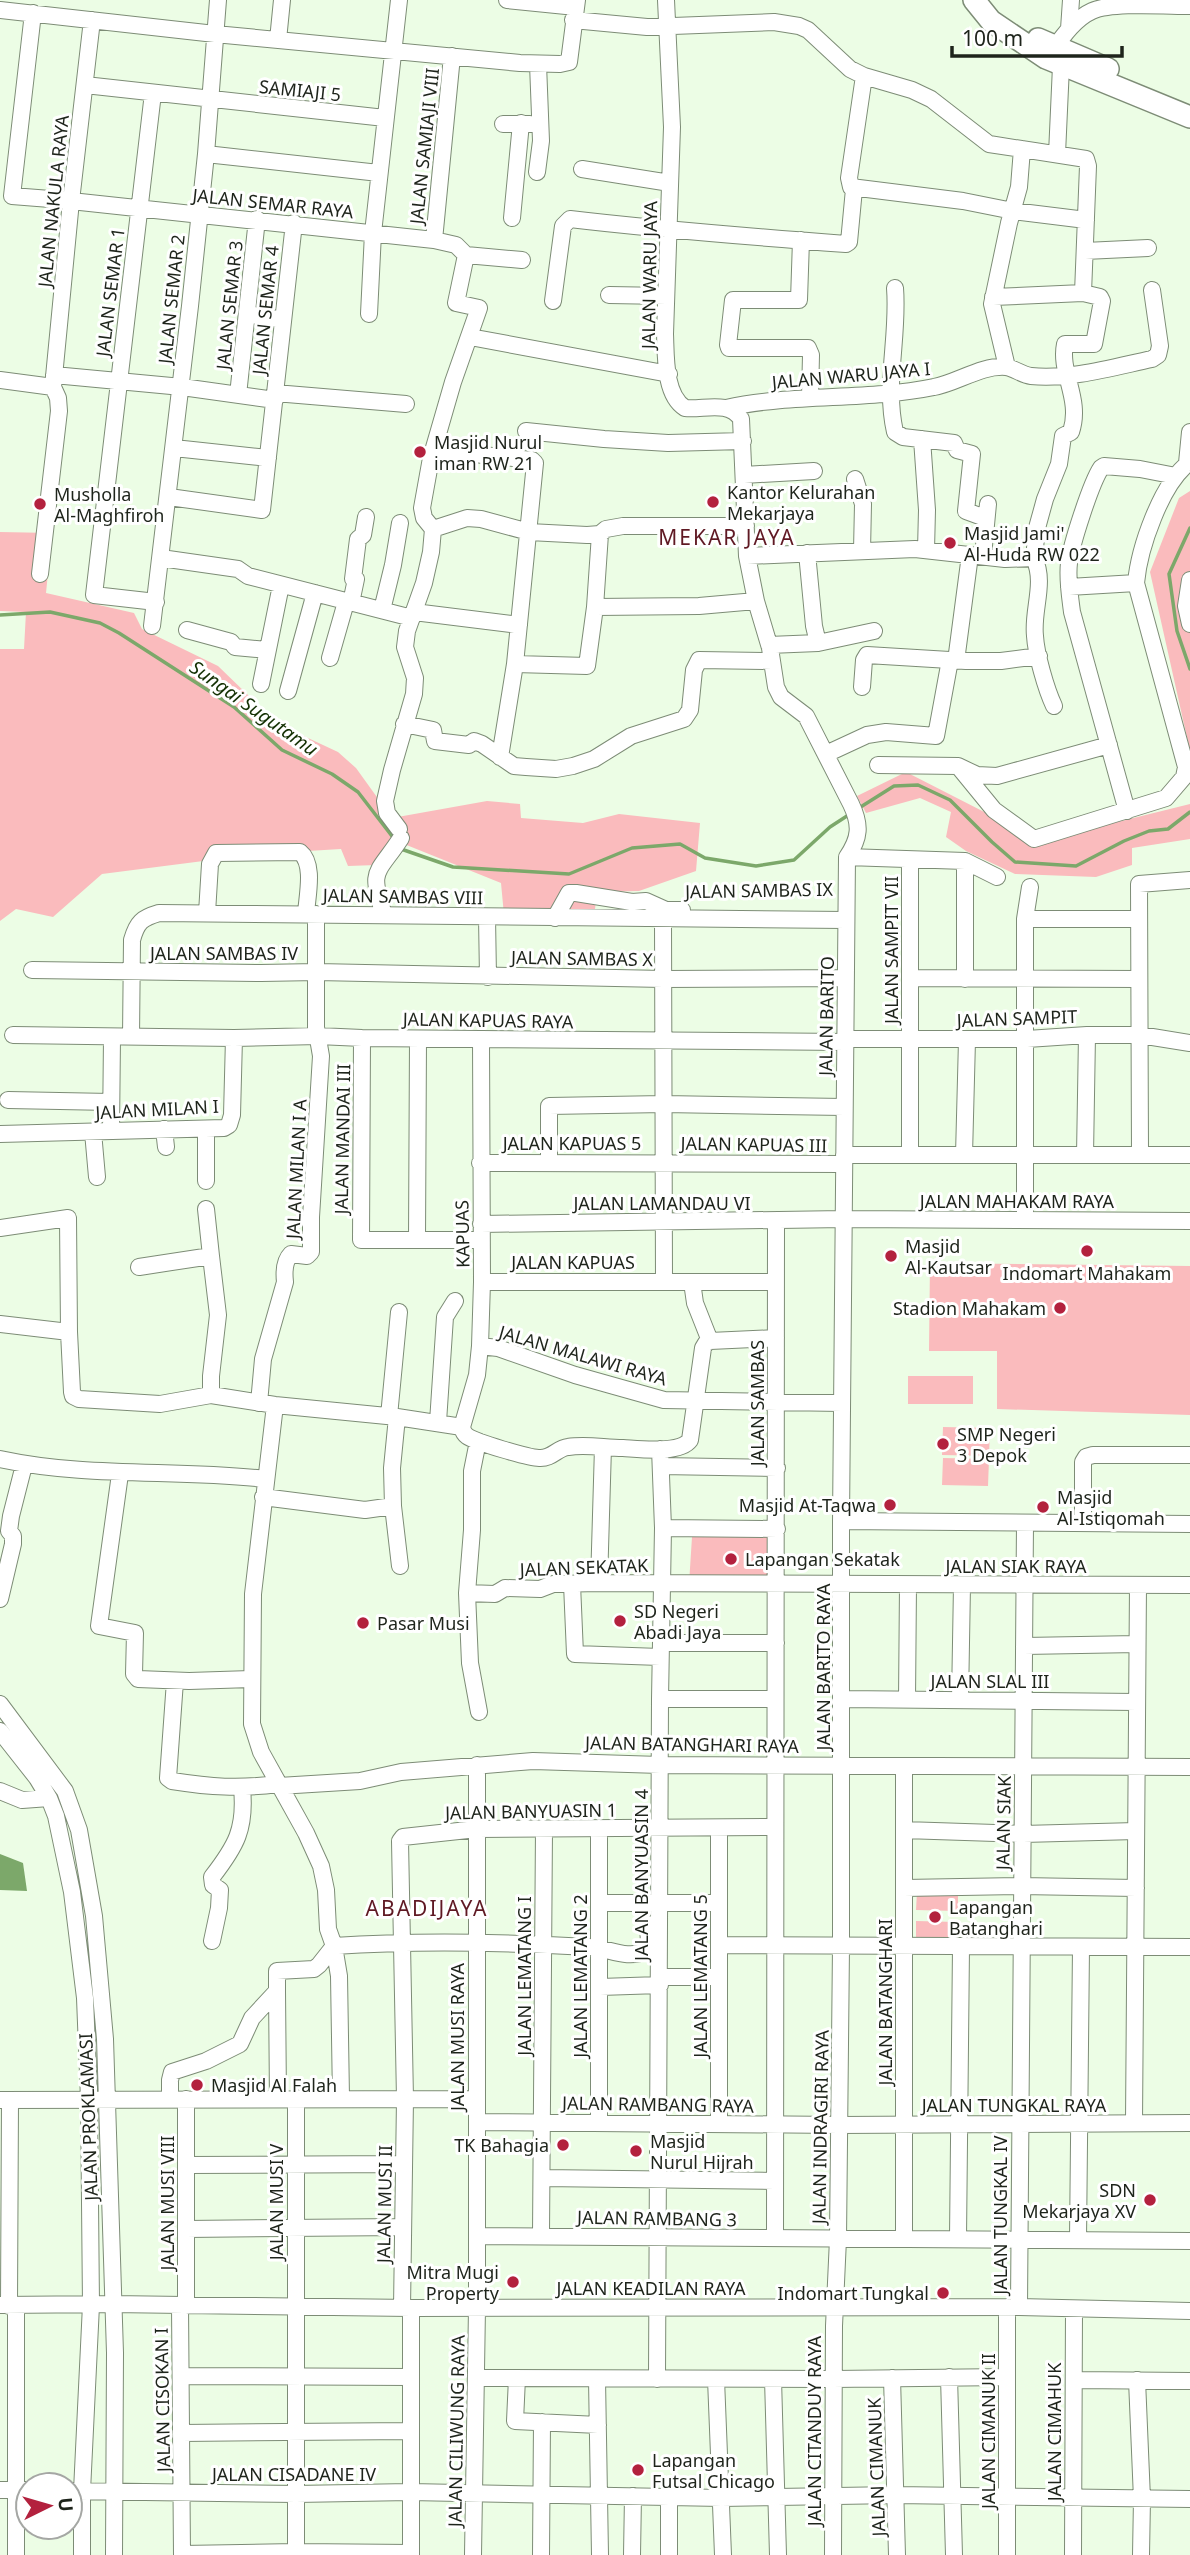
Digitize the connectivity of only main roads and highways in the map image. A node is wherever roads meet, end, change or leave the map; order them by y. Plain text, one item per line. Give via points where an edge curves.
1 (974, 0) edge
2 (990, 0) edge
3 (1054, 57) junction
4 (1190, 103) edge
5 (1190, 117) edge

1 - 3 main road via 991,21
2 - 3 main road
3 - 4 main road
3 - 5 main road

